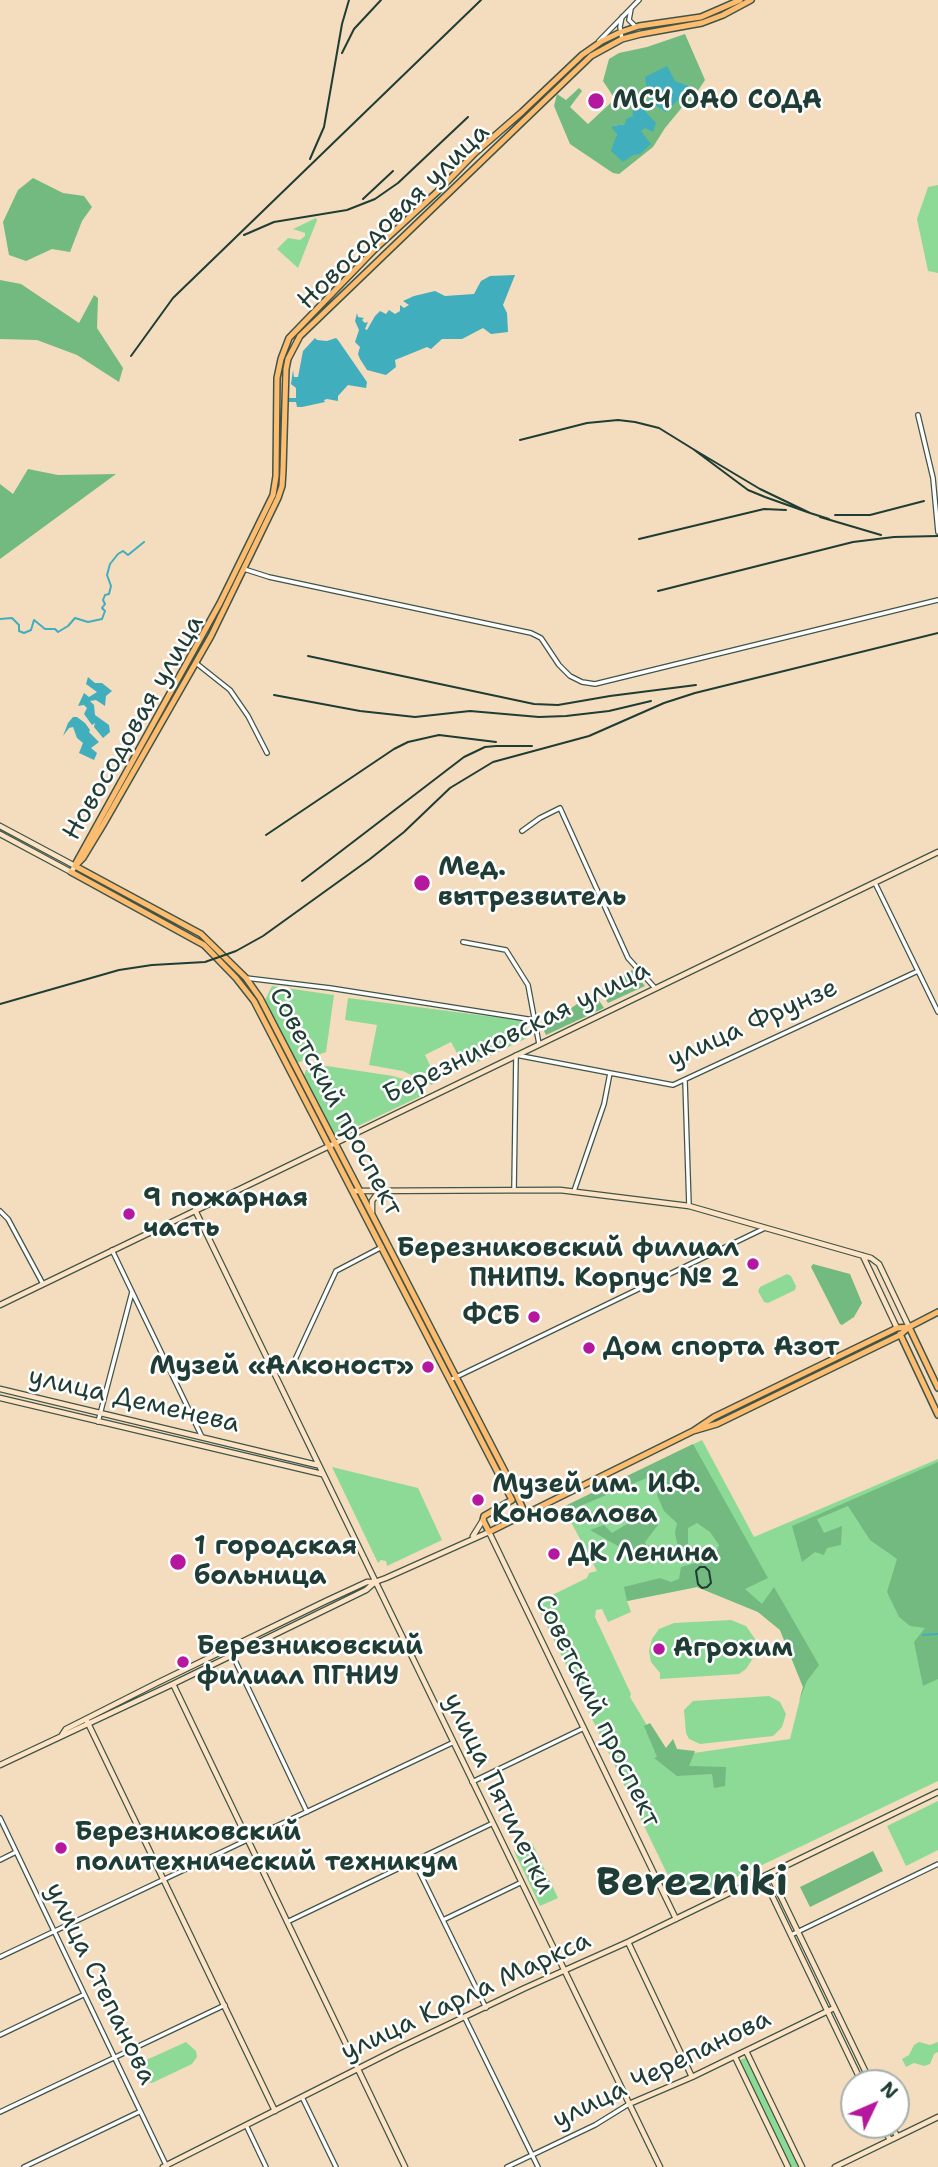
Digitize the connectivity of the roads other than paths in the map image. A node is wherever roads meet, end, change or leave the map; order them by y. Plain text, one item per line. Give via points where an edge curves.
1 (639, 0) edge
2 (740, 0) edge
3 (751, 0) edge
4 (632, 6) junction
5 (623, 16) junction
6 (637, 27) junction
7 (621, 36) junction
8 (594, 46) junction
9 (475, 153) junction
10 (482, 160) junction
11 (375, 249) junction
12 (382, 257) junction
13 (918, 415) dead end
14 (938, 532) edge
15 (244, 569) junction
16 (938, 600) edge
17 (195, 663) junction
18 (267, 753) dead end
19 (0, 826) edge
20 (522, 831) dead end
21 (0, 835) edge
22 (938, 852) edge
23 (73, 869) junction
24 (875, 883) junction
25 (463, 942) dead end
26 (918, 971) junction
27 (236, 978) junction
28 (246, 978) junction
29 (655, 988) junction
30 (938, 1012) edge
31 (534, 1020) junction
32 (539, 1044) junction
33 (516, 1055) junction
34 (610, 1073) junction
35 (685, 1081) junction
36 (332, 1144) junction
37 (514, 1190) junction
38 (352, 1191) junction
39 (361, 1191) junction
40 (379, 1191) junction
41 (575, 1191) junction
42 (689, 1206) junction
43 (195, 1210) junction
44 (0, 1211) edge
45 (372, 1214) junction
46 (765, 1228) junction
47 (382, 1247) junction
48 (113, 1250) junction
49 (862, 1255) junction
50 (43, 1284) junction
51 (132, 1290) junction
52 (0, 1304) edge
53 (938, 1312) edge
54 (909, 1327) junction
55 (897, 1328) junction
56 (900, 1335) junction
57 (273, 1373) junction
58 (453, 1379) junction
59 (938, 1388) edge
60 (0, 1389) edge
61 (0, 1398) edge
62 (101, 1414) junction
63 (938, 1415) edge
64 (98, 1423) junction
65 (693, 1431) junction
66 (203, 1437) junction
67 (259, 1451) junction
68 (257, 1459) junction
69 (318, 1465) junction
70 (322, 1474) junction
71 (512, 1500) junction
72 (522, 1505) junction
73 (534, 1509) junction
74 (520, 1518) junction
75 (483, 1520) junction
76 (489, 1532) junction
77 (467, 1541) junction
78 (375, 1582) junction
79 (232, 1654) junction
80 (173, 1684) junction
81 (88, 1722) junction
82 (584, 1728) junction
83 (452, 1743) junction
84 (0, 1765) edge
85 (471, 1782) junction
86 (938, 1793) edge
87 (307, 1812) junction
88 (0, 1818) edge
89 (491, 1824) junction
90 (247, 1841) junction
91 (16, 1852) junction
92 (0, 1860) edge
93 (414, 1861) junction
94 (938, 1864) edge
95 (770, 1874) junction
96 (763, 1877) junction
97 (165, 1881) junction
98 (520, 1883) junction
99 (676, 1919) junction
100 (443, 1920) junction
101 (286, 1922) junction
102 (54, 1932) junction
103 (798, 1932) junction
104 (791, 1935) junction
105 (628, 1942) junction
106 (0, 1957) edge
107 (564, 1971) junction
108 (83, 1995) junction
109 (225, 2005) junction
110 (486, 2008) junction
111 (834, 2008) junction
112 (827, 2012) junction
113 (465, 2018) junction
114 (0, 2035) edge
115 (746, 2052) junction
116 (856, 2054) junction
117 (113, 2057) junction
118 (735, 2057) junction
119 (849, 2057) junction
120 (358, 2069) junction
121 (855, 2069) edge
122 (864, 2069) edge
123 (692, 2077) junction
124 (302, 2097) junction
125 (629, 2104) junction
126 (139, 2111) junction
127 (275, 2111) junction
128 (0, 2112) edge
129 (938, 2117) edge
130 (246, 2125) junction
131 (910, 2130) edge
132 (890, 2140) edge
133 (532, 2155) junction
134 (165, 2166) edge
135 (24, 2167) edge
136 (266, 2167) edge
137 (336, 2167) edge
138 (405, 2167) edge
139 (507, 2167) edge
140 (538, 2167) edge
141 (660, 2167) edge
142 (788, 2167) edge
143 (802, 2167) edge
144 (835, 2167) edge

1 - 4 street
2 - 6 main road, Новосодовая улица via 701,17
3 - 7 main road, Новосодовая улица via 702,23
4 - 5 street
4 - 6 street via 629,20
5 - 7 street
5 - 8 street
6 - 7 main road, Новосодовая улица
7 - 8 main road, Новосодовая улица
7 - 10 main road, Новосодовая улица via 591,56
8 - 9 main road, Новосодовая улица
9 - 10 main road via 476,159
9 - 11 main road, Новосодовая улица
10 - 12 main road, Новосодовая улица
11 - 12 main road via 382,251
11 - 23 main road, Новосодовая улица via 285,345 277,378 273,495 220,603
12 - 15 main road, Новосодовая улица via 295,342 286,369 282,485
13 - 14 street via 933,478
15 - 16 street via 531,633 541,638 570,676 594,684
15 - 17 main road, Новосодовая улица
17 - 18 street via 230,691
17 - 23 main road, Новосодовая улица
19 - 23 main road
20 - 29 street via 560,808 628,958
21 - 23 main road
22 - 24 main road, Березниковская улица
23 - 27 main road, Советский проспект via 204,944
23 - 28 main road, Советский проспект via 208,939
24 - 26 street
24 - 29 main road, Березниковская улица
25 - 31 street via 506,950 528,985
26 - 30 street
26 - 35 street, улица Фрунзе
27 - 28 main road
27 - 36 main road, Советский проспект via 254,1001
28 - 31 street
28 - 36 main road, Советский проспект
29 - 32 main road, Березниковская улица
31 - 32 street
32 - 33 main road, Березниковская улица
33 - 34 street, улица Фрунзе
33 - 36 main road, Березниковская улица
33 - 37 street
34 - 35 street, улица Фрунзе via 673,1085
34 - 41 street
35 - 42 street
36 - 38 main road, Советский проспект
36 - 39 main road, Советский проспект
36 - 43 main road, Березниковская улица
37 - 40 main road
37 - 41 main road
38 - 39 main road
38 - 47 main road, Советский проспект
39 - 40 main road
39 - 45 main road, Советский проспект
40 - 45 main road
41 - 42 main road
42 - 46 main road
43 - 48 main road, Березниковская улица
43 - 57 main road, улица Пятилетки
44 - 50 street
45 - 58 main road, Советский проспект
46 - 49 main road
46 - 58 street
47 - 57 street via 336,1271 293,1364
47 - 58 main road, Советский проспект
48 - 50 main road, Березниковская улица
48 - 51 street
49 - 54 main road via 879,1264
49 - 55 main road
50 - 52 main road, Березниковская улица
51 - 62 street
51 - 66 street
53 - 54 main road
54 - 55 main road
54 - 56 main road
54 - 59 main road
55 - 56 main road
55 - 65 main road
56 - 63 main road
56 - 65 main road
57 - 69 main road, улица Пятилетки
58 - 71 main road, Советский проспект
58 - 72 main road, Советский проспект
60 - 62 main road, улица Деменева
61 - 64 main road, улица Деменева
62 - 64 street
62 - 66 main road, улица Деменева
64 - 68 main road, улица Деменева
65 - 73 main road
66 - 67 main road, улица Деменева
67 - 68 main road, улица Деменева
67 - 69 main road, улица Деменева
68 - 70 main road, улица Деменева
69 - 70 main road, улица Пятилетки
70 - 78 main road, улица Пятилетки
71 - 72 main road
71 - 75 main road via 488,1512
72 - 73 main road
72 - 74 main road
73 - 74 main road
74 - 76 main road
75 - 76 main road, Советский проспект
75 - 77 main road
76 - 77 main road
76 - 82 main road, Советский проспект
77 - 78 main road
78 - 79 main road
78 - 81 main road via 326,1601
78 - 83 main road, улица Пятилетки
79 - 80 main road
79 - 87 street
80 - 81 main road
80 - 90 main road
81 - 84 main road
81 - 97 main road
82 - 85 street
82 - 99 main road, Советский проспект
83 - 85 main road, улица Пятилетки
83 - 87 street
85 - 89 main road, улица Пятилетки
86 - 95 main road, улица Карла Маркса
87 - 90 street
88 - 91 street, улица Степанова
89 - 93 street
89 - 98 main road, улица Пятилетки
90 - 97 street
90 - 101 main road
91 - 92 street
91 - 102 street, улица Степанова
93 - 100 street
93 - 101 street
94 - 103 street
95 - 96 main road, улица Карла Маркса
95 - 103 main road
96 - 99 main road, улица Карла Маркса
96 - 104 main road
97 - 102 street
97 - 109 main road
98 - 100 street
98 - 107 main road, улица Пятилетки
99 - 105 main road, улица Карла Маркса
100 - 110 street
101 - 120 main road
102 - 106 street
102 - 108 street, улица Степанова
103 - 104 street
103 - 111 main road
104 - 112 main road
105 - 107 main road, улица Карла Маркса
105 - 123 main road
107 - 110 main road, улица Карла Маркса
107 - 125 main road, улица Пятилетки
108 - 114 street
108 - 117 street, улица Степанова
109 - 117 street
109 - 127 main road
110 - 113 main road, улица Карла Маркса
111 - 112 main road, улица Черепанова
111 - 116 main road
112 - 115 main road, улица Черепанова
112 - 119 main road
113 - 120 main road, улица Карла Маркса
113 - 133 street
115 - 118 main road, улица Черепанова
115 - 143 main road
116 - 119 main road
116 - 122 main road
117 - 126 street, улица Степанова
117 - 128 street
118 - 123 main road, улица Черепанова
118 - 142 main road
119 - 121 main road
120 - 124 main road, улица Карла Маркса
120 - 138 main road
123 - 125 main road, улица Черепанова
124 - 127 main road, улица Карла Маркса
124 - 137 street
125 - 133 street, улица Черепанова
125 - 141 main road, улица Пятилетки
126 - 134 street, улица Степанова
126 - 135 street
127 - 130 main road, улица Карла Маркса
129 - 131 main road
130 - 134 main road, улица Карла Маркса
130 - 136 street
132 - 144 main road
133 - 139 street, улица Черепанова
133 - 140 street

